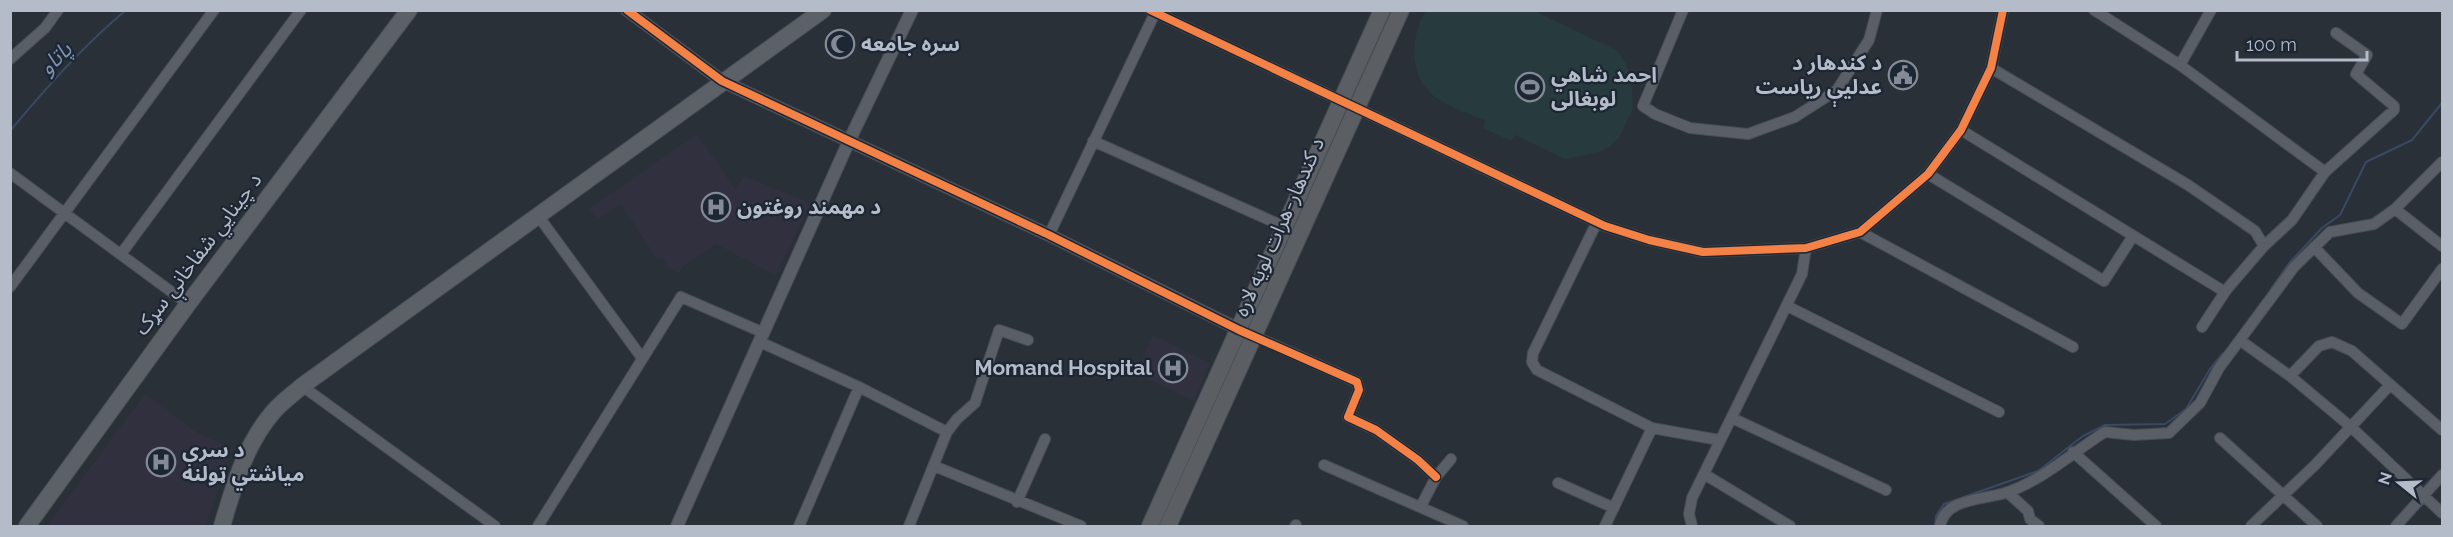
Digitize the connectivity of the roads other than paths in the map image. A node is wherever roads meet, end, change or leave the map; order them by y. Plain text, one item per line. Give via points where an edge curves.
1 (58, 10) edge
2 (214, 10) edge
3 (301, 10) edge
4 (409, 10) edge
5 (627, 10) edge
6 (823, 10) edge
7 (912, 10) edge
8 (1382, 10) edge
9 (1401, 10) edge
10 (1683, 10) edge
11 (1877, 10) edge
12 (2003, 10) edge
13 (2094, 10) edge
14 (2211, 10) edge
15 (1152, 12) edge
16 (2336, 33) dead end
17 (10, 59) edge
18 (2180, 65) junction
19 (1991, 68) junction
20 (722, 81) junction
21 (1349, 106) junction
22 (1961, 130) junction
23 (849, 141) junction
24 (1094, 141) junction
25 (2442, 162) edge
26 (2325, 172) junction
27 (10, 173) edge
28 (1928, 174) junction
29 (2395, 209) junction
30 (63, 213) junction
31 (539, 217) junction
32 (1597, 222) junction
33 (1285, 227) junction
34 (1860, 232) junction
35 (1049, 235) junction
36 (2133, 236) junction
37 (2264, 246) junction
38 (2442, 246) edge
39 (2314, 247) junction
40 (1806, 248) junction
41 (121, 254) junction
42 (2442, 269) edge
43 (10, 287) edge
44 (2225, 292) junction
45 (188, 304) junction
46 (1787, 306) junction
47 (2202, 327) dead end
48 (1247, 333) junction
49 (762, 338) junction
50 (1028, 340) dead end
51 (2241, 341) junction
52 (2073, 347) dead end
53 (642, 358) junction
54 (2290, 376) junction
55 (2390, 385) junction
56 (302, 386) junction
57 (859, 387) junction
58 (2000, 411) dead end
59 (1732, 418) junction
60 (2351, 427) junction
61 (1652, 428) junction
62 (2442, 430) edge
63 (947, 432) junction
64 (2220, 438) dead end
65 (1045, 439) dead end
66 (1719, 440) junction
67 (2073, 452) junction
68 (1451, 459) dead end
69 (1324, 465) dead end
70 (934, 466) junction
71 (1704, 474) junction
72 (2442, 475) edge
73 (1436, 477) junction
74 (1558, 483) dead end
75 (1886, 490) dead end
76 (2007, 492) junction
77 (2283, 495) junction
78 (2423, 497) junction
79 (1017, 502) junction
80 (1421, 506) junction
81 (1614, 508) junction
82 (2442, 513) edge
83 (2031, 524) edge
84 (27, 526) edge
85 (222, 526) edge
86 (495, 526) edge
87 (538, 526) edge
88 (677, 526) edge
89 (799, 526) edge
90 (909, 526) edge
91 (1080, 526) edge
92 (1150, 526) edge
93 (1168, 526) edge
94 (1463, 526) edge
95 (1605, 526) edge
96 (1692, 526) edge
97 (1790, 526) edge
98 (1940, 526) edge
99 (2156, 526) edge
100 (2250, 526) edge
101 (2317, 526) edge
102 (2396, 526) edge

1 - 17 street via 45,28
2 - 30 street
3 - 41 street
4 - 45 main road, د چينايي شفاخانې سړک
5 - 20 street
6 - 20 main road
7 - 23 street
8 - 21 highway, د کندهار-هرات لويه لاره
9 - 21 highway, د کندهار-هرات لويه لاره
10 - 11 street via 1643,106 1690,128 1748,134 1795,117 1837,90 1869,40
12 - 19 street
13 - 18 street
14 - 18 street
15 - 21 street
15 - 24 street
16 - 26 street via 2367,55 2356,74 2394,110
18 - 26 street
19 - 22 street
19 - 37 street via 2188,185 2255,231
20 - 23 street
20 - 31 main road
21 - 32 street
21 - 33 highway, د کندهار-هرات لويه لاره
21 - 48 highway, د کندهار-هرات لويه لاره
22 - 28 street
22 - 36 street
23 - 35 street
23 - 49 street
24 - 33 street
24 - 35 street
25 - 29 street
26 - 37 street via 2292,220
27 - 30 street
28 - 34 street
28 - 36 street via 2104,281
29 - 38 street
29 - 39 street via 2374,224 2330,232
30 - 41 street
30 - 43 street
31 - 53 street
31 - 56 main road
32 - 40 street via 1649,240 1703,252
32 - 61 street via 1532,362 1537,370
33 - 48 highway, د کندهار-هرات لويه لاره
34 - 40 street
34 - 52 street
35 - 48 street
36 - 44 street
37 - 44 street
39 - 42 street via 2358,293 2402,324
39 - 51 street via 2294,267
40 - 46 street via 1802,274
41 - 45 street
44 - 47 street
45 - 84 main road, د چينايي شفاخانې سړک
46 - 58 street
46 - 59 street
48 - 73 street via 1357,382 1359,390 1348,417 1376,429
48 - 92 highway, د کندهار-هرات لويه لاره
48 - 93 highway, د کندهار-هرات لويه لاره
49 - 53 street via 681,297
49 - 57 street
49 - 88 street
50 - 63 street via 999,330 975,403
51 - 54 street
51 - 67 street via 2219,368 2200,403 2169,433 2105,432
53 - 87 street
54 - 55 street via 2319,346 2332,342 2352,351
54 - 60 street
55 - 60 street
55 - 62 street
56 - 85 main road via 274,411 256,436 240,468
56 - 86 street
57 - 63 street
57 - 89 street
59 - 66 street
59 - 75 street
60 - 77 street
60 - 78 street
61 - 66 street
61 - 81 street
63 - 70 street
64 - 77 street
65 - 79 street
66 - 71 street
67 - 76 street via 2040,476
67 - 99 street
68 - 73 street
69 - 80 street
70 - 79 street
70 - 90 street
71 - 96 street via 1692,498
71 - 97 street
72 - 78 street
73 - 80 street
74 - 81 street
76 - 83 street via 2028,511
76 - 98 street via 1952,506
77 - 100 street
77 - 101 street
78 - 82 street
78 - 102 street
79 - 91 street
80 - 94 street
81 - 95 street

